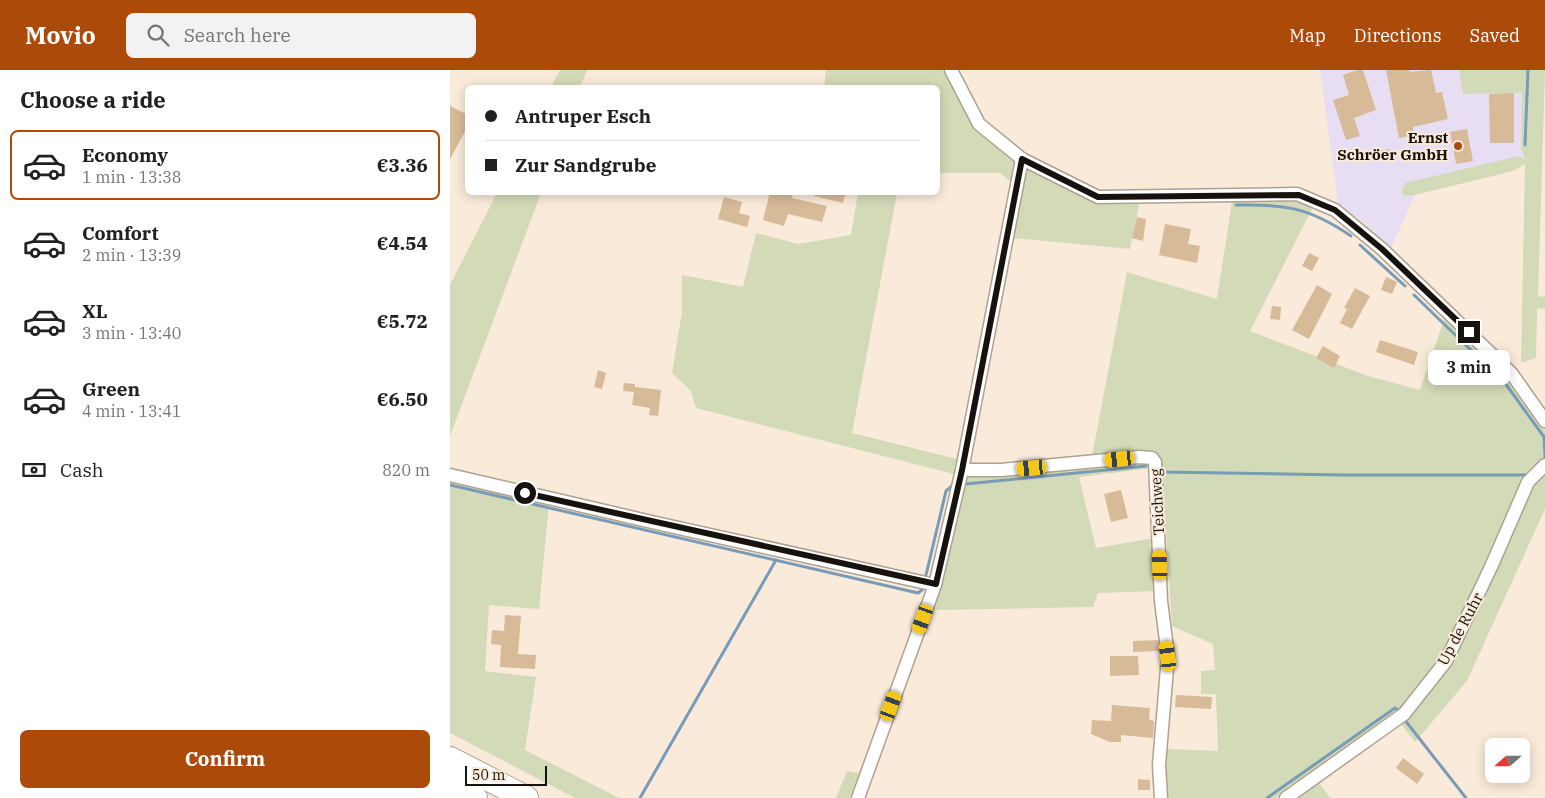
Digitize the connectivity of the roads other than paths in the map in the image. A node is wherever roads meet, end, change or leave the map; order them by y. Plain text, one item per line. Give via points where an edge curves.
1 (951, 70) edge
2 (1022, 159) junction
3 (1545, 421) edge
4 (1545, 465) edge
5 (962, 470) junction
6 (450, 475) edge
7 (936, 584) junction
8 (450, 759) edge
9 (450, 784) edge
10 (475, 798) edge
11 (526, 798) edge
12 (858, 798) edge
13 (1161, 798) edge
14 (1286, 798) edge

1 - 2 street via 979,124
2 - 3 street via 1098,197 1297,194 1335,210 1382,249 1512,374
2 - 5 street
4 - 14 street, Up de Ruhr via 1528,482 1446,660 1404,714
5 - 7 street
5 - 13 street, Teichweg via 1001,470 1138,457 1152,458 1155,462 1161,601 1168,656 1159,765
6 - 7 street via 656,524
7 - 12 street
8 - 11 highway
9 - 10 highway

